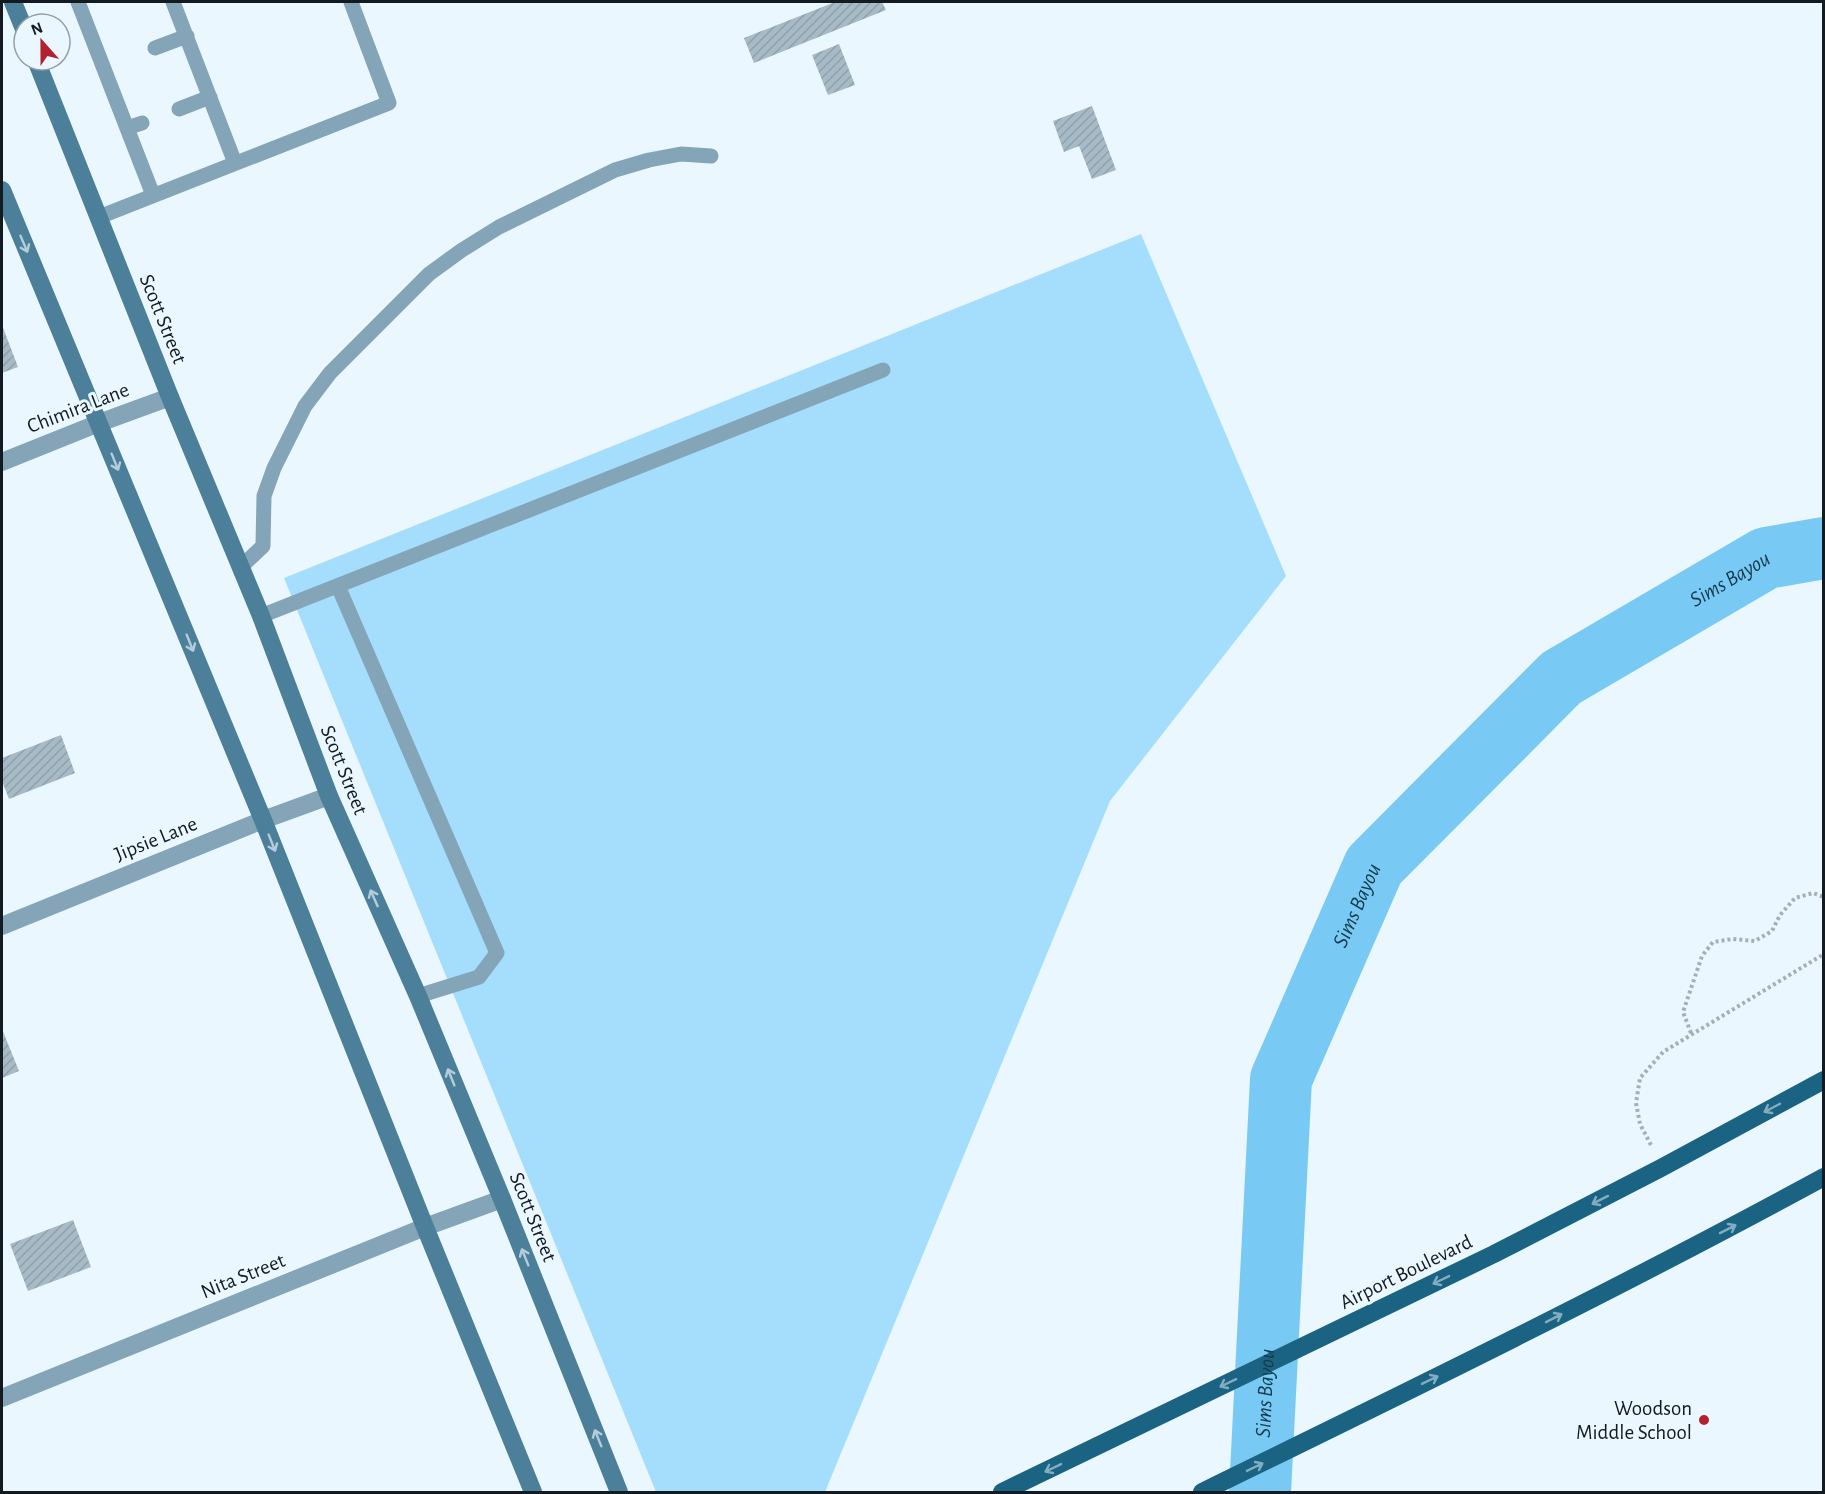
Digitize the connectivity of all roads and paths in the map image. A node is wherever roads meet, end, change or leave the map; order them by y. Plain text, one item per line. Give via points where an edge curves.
1 (78, 2) edge
2 (173, 2) edge
3 (351, 2) edge
4 (187, 36) junction
5 (155, 48) dead end
6 (41, 72) edge
7 (210, 97) junction
8 (179, 109) dead end
9 (142, 123) dead end
10 (127, 128) junction
11 (711, 156) dead end
12 (235, 163) junction
13 (2, 190) edge
14 (153, 195) junction
15 (99, 217) junction
16 (883, 370) dead end
17 (170, 397) junction
18 (99, 423) junction
19 (2, 462) edge
20 (241, 567) junction
21 (338, 586) junction
22 (261, 616) junction
23 (329, 796) junction
24 (262, 820) junction
25 (1824, 897) edge
26 (2, 926) edge
27 (1824, 954) edge
28 (418, 996) junction
29 (1691, 1034) junction
30 (1824, 1080) edge
31 (1661, 1168) junction
32 (1824, 1177) edge
33 (502, 1199) junction
34 (425, 1227) junction
35 (2, 1398) edge
36 (533, 1492) edge
37 (619, 1492) edge
38 (1002, 1492) edge
39 (1202, 1492) edge

1 - 10 lane via 90,14
2 - 4 lane
3 - 12 lane via 389,103
4 - 5 lane
4 - 7 lane
6 - 15 main road, Scott Street
7 - 8 lane
7 - 12 lane
9 - 10 lane
10 - 14 lane
11 - 20 lane via 681,154 615,170 499,227 429,274 330,373 305,406 264,496 263,546
12 - 14 lane
13 -> 18 main road
14 - 15 lane
15 - 17 main road, Scott Street
16 - 21 lane
17 - 18 street, Chimira Lane
17 - 20 main road, Scott Street
18 - 19 street, Chimira Lane
18 -> 24 main road
20 - 22 main road, Scott Street
21 - 22 lane
21 - 28 lane via 497,953 479,977
22 - 23 main road, Scott Street
23 - 24 street, Jipsie Lane
28 -> 23 main road, Scott Street
24 - 26 street, Jipsie Lane
24 -> 34 main road
25 - 29 path via 1813,893 1795,898 1772,931 1755,942 1713,942 1702,957 1683,1012
27 - 29 path
33 -> 28 main road, Scott Street
29 - 31 path via 1663,1052 1640,1078 1636,1103 1640,1124
30 -> 31 main road, Airport Boulevard
31 -> 38 main road, Airport Boulevard via 1494,1254
39 -> 32 main road via 1502,1344
33 - 34 street, Nita Street
37 -> 33 main road, Scott Street
34 - 35 street, Nita Street
34 - 36 main road

